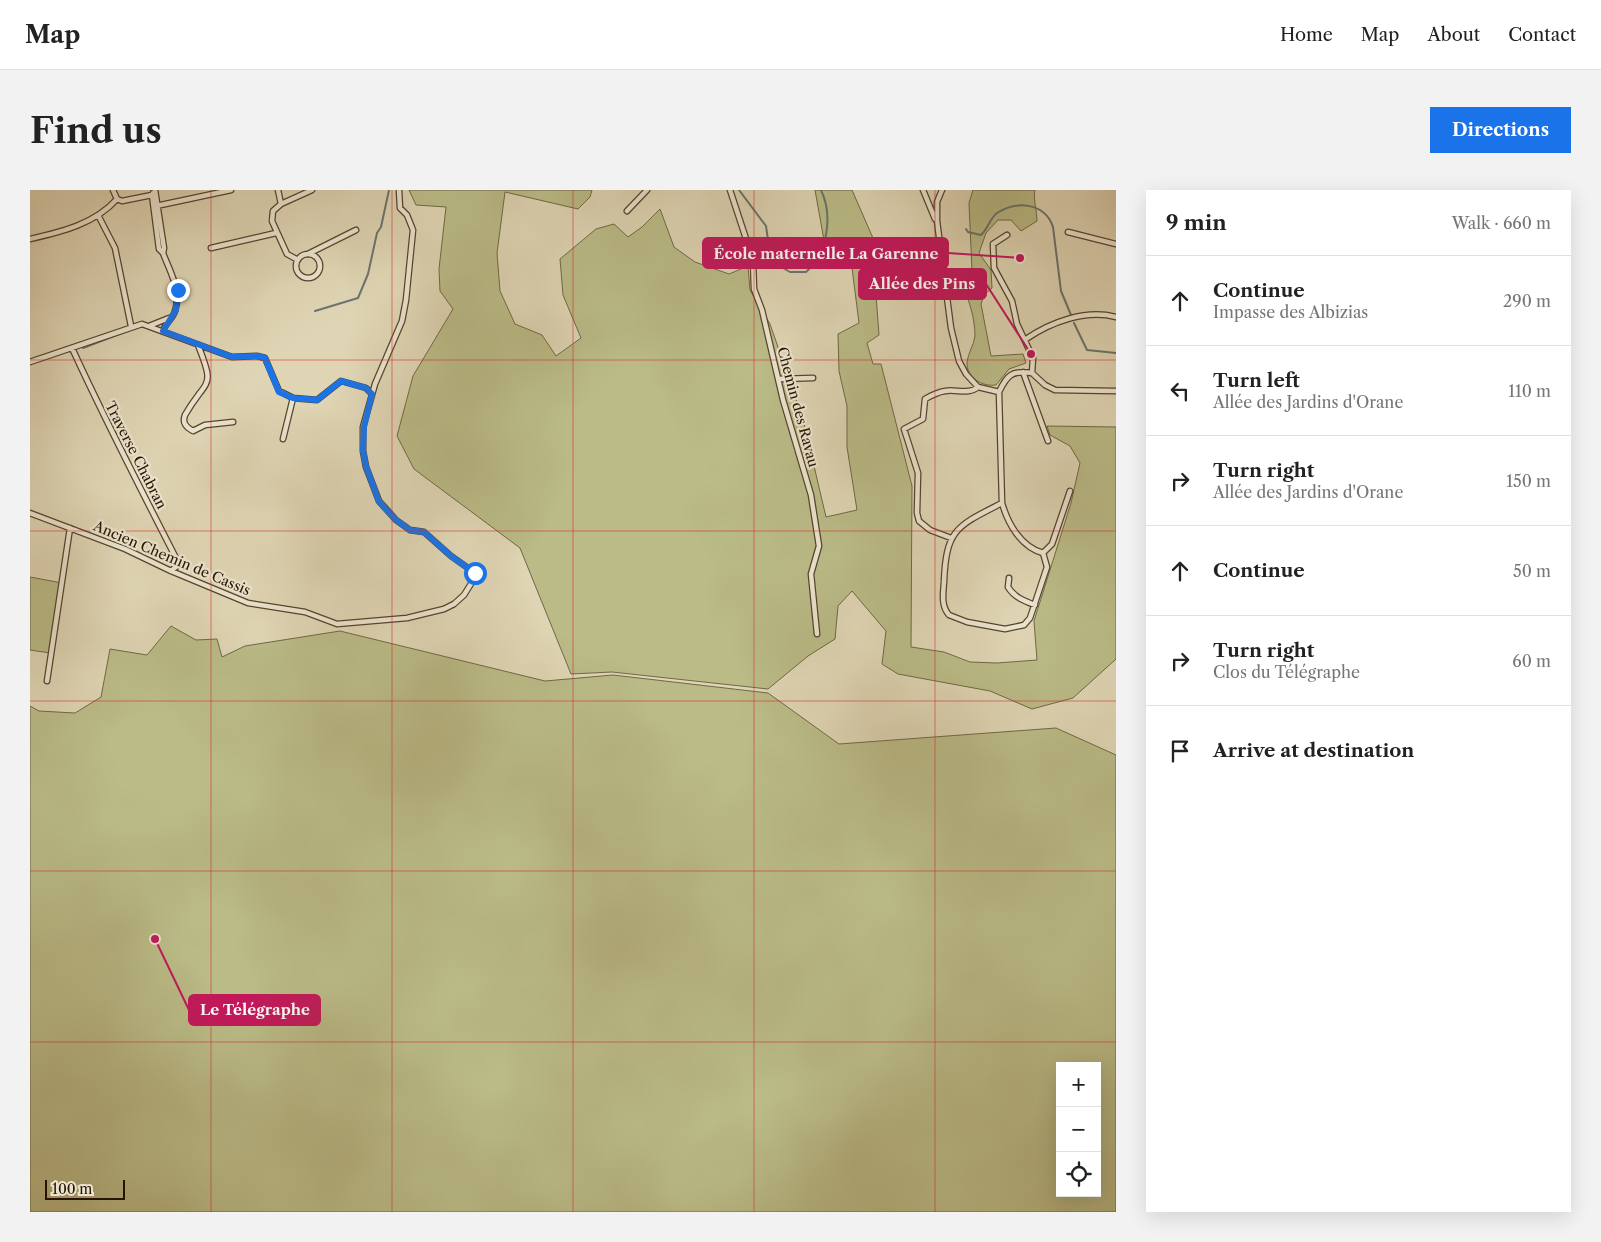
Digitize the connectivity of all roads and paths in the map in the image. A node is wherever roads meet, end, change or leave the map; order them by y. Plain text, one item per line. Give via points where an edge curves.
1 (113, 190) edge
2 (231, 190) edge
3 (278, 190) edge
4 (312, 190) edge
5 (399, 190) edge
6 (647, 190) edge
7 (730, 190) edge
8 (923, 190) edge
9 (942, 190) edge
10 (154, 192) edge
11 (117, 199) junction
12 (281, 204) junction
13 (156, 206) junction
14 (627, 211) dead end
15 (98, 215) junction
16 (936, 221) junction
17 (356, 230) dead end
18 (1068, 232) dead end
19 (276, 233) junction
20 (1007, 235) dead end
21 (30, 239) edge
22 (1116, 244) edge
23 (212, 248) dead end
24 (308, 254) junction
25 (298, 260) junction
26 (1116, 317) edge
27 (169, 318) junction
28 (131, 326) junction
29 (149, 326) junction
30 (163, 331) junction
31 (1026, 339) junction
32 (198, 345) junction
33 (72, 348) junction
34 (30, 362) edge
35 (1023, 372) junction
36 (1032, 373) junction
37 (813, 378) dead end
38 (779, 379) junction
39 (978, 388) junction
40 (999, 392) junction
41 (1116, 392) edge
42 (372, 394) junction
43 (293, 398) junction
44 (233, 422) dead end
45 (283, 439) dead end
46 (1048, 441) dead end
47 (1070, 491) dead end
48 (1002, 503) junction
49 (30, 513) edge
50 (70, 528) junction
51 (951, 538) junction
52 (1043, 553) junction
53 (171, 571) junction
54 (1009, 578) dead end
55 (1035, 605) junction
56 (816, 634) dead end
57 (47, 681) dead end

1 - 11 street
2 - 13 street
3 - 12 street
4 - 12 street
5 - 42 street via 400,208 413,230 406,300 402,321
6 - 14 street
7 - 38 street, Chemin des Ravau via 753,260 754,289
8 - 16 street
9 - 16 street via 937,202
10 - 11 street via 122,201
10 - 13 street
11 - 15 street
12 - 19 street via 271,216
13 - 27 street via 159,249 178,290 176,310
15 - 21 street via 68,230
15 - 28 street via 114,248
16 - 39 street via 951,328 959,361
17 - 24 street
18 - 22 street
19 - 23 street
19 - 25 street via 287,254
20 - 31 street via 992,244 994,268 1012,302 1016,324
24 - 25 street
24 - 25 street via 316,257 320,265 314,276 306,278 298,273
26 - 31 street via 1083,315 1046,327
27 - 29 street
27 - 30 street
28 - 29 street
28 - 33 street
29 - 30 street
30 - 32 street
31 - 36 street via 1033,358
32 - 43 street via 232,357 265,358 279,392
32 - 44 street via 209,381 185,415 185,426 193,431 205,425
33 - 34 street
33 - 53 street, Traverse Chabran via 177,560 177,566
35 - 36 street
35 - 40 street via 1012,372
35 - 46 street
36 - 41 street via 1054,390
37 - 38 street
38 - 56 street, Chemin des Ravau via 810,495 819,546 811,574
39 - 40 street
39 - 51 street via 970,392 944,391 925,399 923,419 904,429 918,473 919,521 930,530
40 - 48 street
42 - 43 street via 366,388 341,381 317,400
42 - 53 street, Ancien Chemin de Cassis via 364,427 363,451 379,502 396,520 410,530 424,532 475,573 464,595 454,604 407,618 337,624 305,612 248,603
43 - 45 street
47 - 52 street via 1052,544
48 - 51 street via 966,522
48 - 52 street via 1004,513 1025,546
49 - 50 street, Ancien Chemin de Cassis
50 - 53 street, Ancien Chemin de Cassis
50 - 57 street
51 - 55 street via 944,560 943,602 949,615 967,622 1015,628 1024,625
52 - 55 street via 1047,567
54 - 55 street via 1008,586 1014,594

